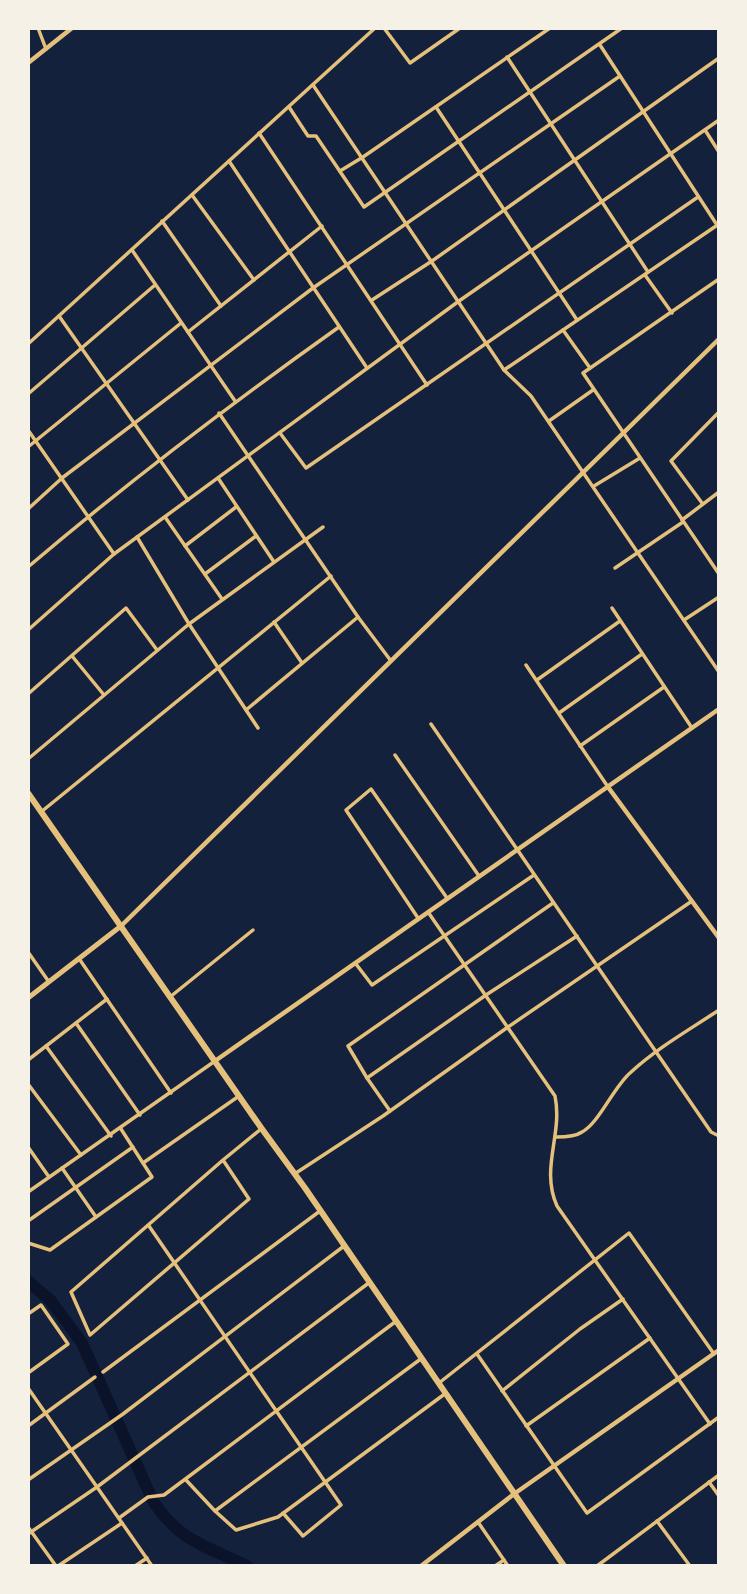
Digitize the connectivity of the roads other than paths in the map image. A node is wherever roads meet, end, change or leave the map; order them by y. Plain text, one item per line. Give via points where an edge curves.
1 (38, 28) edge
2 (72, 28) edge
3 (375, 28) edge
4 (384, 28) edge
5 (460, 28) edge
6 (550, 28) edge
7 (622, 28) edge
8 (600, 45) junction
9 (46, 49) junction
10 (507, 57) junction
11 (719, 58) edge
12 (28, 64) edge
13 (620, 76) junction
14 (313, 85) junction
15 (530, 93) junction
16 (289, 107) junction
17 (436, 107) junction
18 (643, 112) junction
19 (719, 120) edge
20 (551, 124) junction
21 (705, 130) junction
22 (259, 133) junction
23 (458, 142) junction
24 (719, 152) edge
25 (671, 153) junction
26 (363, 157) junction
27 (229, 161) junction
28 (574, 161) junction
29 (340, 171) junction
30 (479, 173) junction
31 (386, 192) junction
32 (192, 195) junction
33 (698, 197) junction
34 (602, 202) junction
35 (504, 210) junction
36 (162, 221) junction
37 (407, 223) junction
38 (718, 225) edge
39 (322, 226) junction
40 (630, 244) junction
41 (132, 250) junction
42 (531, 251) junction
43 (289, 252) junction
44 (432, 261) junction
45 (347, 264) junction
46 (647, 274) junction
47 (719, 279) edge
48 (254, 281) junction
49 (155, 285) junction
50 (313, 288) junction
51 (559, 294) junction
52 (372, 300) junction
53 (459, 301) junction
54 (221, 306) junction
55 (672, 313) junction
56 (59, 316) junction
57 (576, 320) junction
58 (181, 323) junction
59 (338, 327) junction
60 (563, 330) junction
61 (188, 332) junction
62 (719, 339) edge
63 (486, 342) junction
64 (28, 344) edge
65 (401, 344) junction
66 (82, 347) junction
67 (210, 364) junction
68 (590, 368) junction
69 (367, 369) junction
70 (504, 370) junction
71 (107, 383) junction
72 (427, 384) junction
73 (593, 390) junction
74 (28, 394) edge
75 (235, 401) junction
76 (719, 412) edge
77 (219, 413) junction
78 (548, 421) junction
79 (134, 422) junction
80 (28, 430) edge
81 (280, 433) junction
82 (623, 434) junction
83 (36, 440) junction
84 (28, 447) edge
85 (248, 456) junction
86 (639, 458) junction
87 (159, 460) junction
88 (584, 471) junction
89 (62, 478) junction
90 (218, 478) junction
91 (594, 486) junction
92 (719, 492) edge
93 (188, 500) junction
94 (702, 503) junction
95 (237, 507) junction
96 (28, 509) edge
97 (88, 516) junction
98 (165, 517) junction
99 (683, 521) junction
100 (323, 527) dead end
101 (256, 536) junction
102 (137, 537) junction
103 (306, 540) junction
104 (185, 546) junction
105 (114, 554) junction
106 (639, 554) junction
107 (274, 562) junction
108 (28, 567) edge
109 (717, 568) edge
110 (615, 569) dead end
111 (719, 574) edge
112 (205, 575) junction
113 (331, 576) junction
114 (719, 597) edge
115 (222, 600) junction
116 (612, 608) dead end
117 (358, 617) junction
118 (684, 620) junction
119 (620, 621) junction
120 (274, 622) junction
121 (189, 624) junction
122 (28, 630) edge
123 (157, 650) junction
124 (642, 654) junction
125 (72, 656) junction
126 (391, 661) junction
127 (302, 663) junction
128 (526, 665) dead end
129 (217, 668) junction
130 (719, 672) edge
131 (537, 680) junction
132 (664, 687) junction
133 (28, 694) edge
134 (104, 696) junction
135 (719, 709) edge
136 (246, 710) junction
137 (559, 713) junction
138 (431, 724) dead end
139 (258, 728) dead end
140 (692, 728) junction
141 (580, 746) junction
142 (395, 755) dead end
143 (28, 759) edge
144 (608, 787) junction
145 (28, 793) edge
146 (41, 812) junction
147 (516, 850) junction
148 (534, 875) junction
149 (479, 876) junction
150 (447, 898) junction
151 (692, 901) junction
152 (553, 903) junction
153 (428, 912) junction
154 (418, 918) junction
155 (121, 926) junction
156 (253, 930) dead end
157 (444, 935) junction
158 (577, 936) junction
159 (719, 938) edge
160 (28, 952) edge
161 (80, 960) junction
162 (356, 964) junction
163 (465, 966) junction
164 (598, 967) junction
165 (49, 982) junction
166 (486, 995) junction
167 (170, 997) junction
168 (28, 998) edge
169 (108, 999) junction
170 (719, 1010) edge
171 (76, 1023) junction
172 (508, 1027) junction
173 (46, 1046) junction
174 (657, 1051) junction
175 (28, 1060) edge
176 (215, 1061) junction
177 (367, 1078) junction
178 (28, 1084) edge
179 (171, 1093) junction
180 (239, 1096) junction
181 (390, 1111) junction
182 (140, 1115) junction
183 (121, 1129) junction
184 (262, 1129) junction
185 (111, 1136) junction
186 (719, 1136) edge
187 (556, 1137) junction
188 (28, 1147) edge
189 (133, 1147) junction
190 (81, 1155) junction
191 (223, 1160) junction
192 (143, 1163) junction
193 (62, 1168) junction
194 (294, 1175) junction
195 (49, 1177) junction
196 (76, 1188) junction
197 (28, 1192) edge
198 (321, 1210) junction
199 (96, 1217) junction
200 (28, 1222) edge
201 (149, 1226) junction
202 (28, 1243) edge
203 (345, 1245) junction
204 (597, 1259) junction
205 (174, 1262) junction
206 (370, 1282) junction
207 (201, 1299) junction
208 (624, 1299) junction
209 (28, 1314) edge
210 (396, 1321) junction
211 (225, 1336) junction
212 (650, 1337) junction
213 (719, 1350) edge
214 (477, 1354) junction
215 (713, 1354) junction
216 (422, 1358) junction
217 (103, 1372) dead end
218 (250, 1372) junction
219 (28, 1373) edge
220 (95, 1377) dead end
221 (679, 1378) junction
222 (439, 1384) junction
223 (28, 1388) edge
224 (502, 1391) junction
225 (446, 1393) junction
226 (277, 1410) junction
227 (46, 1414) junction
228 (719, 1417) edge
229 (710, 1424) junction
230 (28, 1426) edge
231 (526, 1426) junction
232 (302, 1446) junction
233 (71, 1449) junction
234 (554, 1466) junction
235 (719, 1475) edge
236 (186, 1479) junction
237 (28, 1480) edge
238 (327, 1481) junction
239 (709, 1482) junction
240 (97, 1487) junction
241 (514, 1493) junction
242 (719, 1496) edge
243 (215, 1511) junction
244 (283, 1513) junction
245 (121, 1521) junction
246 (657, 1521) junction
247 (478, 1522) junction
248 (28, 1527) edge
249 (30, 1533) edge
250 (147, 1558) junction
251 (504, 1560) junction
252 (57, 1566) edge
253 (135, 1566) edge
254 (152, 1566) edge
255 (421, 1566) edge
256 (495, 1566) edge
257 (508, 1566) edge
258 (564, 1566) edge
259 (597, 1566) edge
260 (690, 1566) edge

1 - 9 street
2 - 9 street
3 - 14 street
4 - 5 street via 410,63
6 - 10 street
7 - 8 street
8 - 13 street
8 - 15 street
9 - 12 street
10 - 15 street
10 - 17 street
11 - 18 street
13 - 18 street
13 - 20 street
14 - 16 street
14 - 26 street
15 - 20 street
15 - 23 street
16 - 22 street
16 - 29 street
17 - 23 street
17 - 26 street
18 - 25 street
18 - 28 street
19 - 21 street
20 - 28 street
20 - 30 street
21 - 24 street
21 - 25 street
22 - 27 street
22 - 39 street
23 - 30 street
23 - 31 street
25 - 33 street
25 - 34 street
26 - 29 street
26 - 31 street
27 - 32 street
27 - 43 street
28 - 34 street
28 - 35 street
29 - 31 street via 364,207
30 - 35 street
30 - 37 street
31 - 37 street
32 - 36 street
32 - 48 street
33 - 38 street
33 - 40 street
34 - 40 street
34 - 42 street
35 - 42 street
35 - 44 street
36 - 41 street
36 - 54 street
37 - 44 street
37 - 45 street
38 - 46 street
39 - 43 street
39 - 45 street
40 - 46 street
40 - 51 street
41 - 49 street
41 - 56 street
42 - 51 street
42 - 53 street
43 - 48 street
43 - 50 street
44 - 52 street
44 - 53 street
45 - 50 street
45 - 52 street
46 - 55 street
46 - 57 street
47 - 55 street
48 - 54 street
49 - 58 street
49 - 66 street
50 - 59 street
50 - 67 street
51 - 57 street
51 - 63 street
52 - 65 street
53 - 63 street
53 - 65 street
54 - 61 street
55 - 68 street
56 - 64 street
56 - 66 street
57 - 60 street
58 - 61 street
58 - 71 street
59 - 69 street
59 - 75 street
60 - 68 street
60 - 70 street
61 - 67 street
62 - 82 street
63 - 70 street
63 - 72 street
65 - 69 street
65 - 72 street
66 - 71 street
66 - 74 street
67 - 75 street
67 - 79 street
68 - 73 street via 583,373
69 - 81 street
70 - 78 street
71 - 79 street
71 - 83 street
72 - 81 street via 306,468
73 - 78 street
73 - 82 street
75 - 77 street
76 - 94 street via 671,461
77 - 85 street
77 - 87 street
78 - 88 street
79 - 87 street
79 - 89 street
80 - 83 street
81 - 85 street
82 - 86 street
82 - 88 street
83 - 84 street
83 - 89 street
85 - 90 street
85 - 103 street
86 - 91 street
86 - 99 street
87 - 93 street
87 - 97 street
88 - 91 street
88 - 126 street
89 - 96 street
89 - 97 street
90 - 93 street
90 - 95 street
91 - 106 street
92 - 94 street
93 - 98 street
94 - 99 street
95 - 101 street
95 - 104 street
97 - 105 street
97 - 108 street
98 - 102 street
98 - 104 street
99 - 106 street
99 - 109 street
100 - 103 street
101 - 107 street
101 - 112 street
102 - 105 street
102 - 121 street
103 - 107 street
103 - 113 street
104 - 112 street
105 - 122 street
106 - 110 street
106 - 118 street
107 - 115 street
109 - 111 street
112 - 115 street
113 - 117 street
113 - 120 street
114 - 118 street
115 - 121 street
116 - 119 street
117 - 126 street
117 - 127 street
118 - 130 street
119 - 124 street
119 - 131 street
120 - 127 street
120 - 129 street
121 - 123 street
121 - 129 street
123 - 125 street via 126,608
123 - 134 street
124 - 132 street
124 - 137 street
125 - 133 street
125 - 134 street
126 - 155 street
127 - 136 street
128 - 131 street
129 - 136 street
129 - 146 street
131 - 137 street
132 - 140 street
132 - 141 street
134 - 143 street
135 - 140 street
136 - 139 street
137 - 141 street
138 - 147 street
140 - 144 street
141 - 144 street
142 - 149 street
144 - 147 street
144 - 151 street
145 - 146 main road
146 - 155 main road
147 - 148 street
147 - 149 street
148 - 152 street
148 - 157 street
149 - 150 street
150 - 153 street
150 - 154 street via 371,789 346,810
151 - 159 street
151 - 164 street
152 - 158 street
152 - 163 street
153 - 154 street
153 - 157 street
154 - 162 street
155 - 161 main road
155 - 167 main road
156 - 167 street
157 - 162 street via 372,985
157 - 163 street
158 - 164 street
158 - 166 street
160 - 165 street
161 - 165 main road
161 - 169 street
162 - 176 street
163 - 166 street
163 - 177 street via 348,1046
164 - 172 street
164 - 174 street
165 - 168 main road
166 - 172 street
166 - 177 street
167 - 176 main road
169 - 171 street
169 - 179 street
170 - 174 street
171 - 173 street
171 - 182 street
172 - 181 street
172 - 187 street via 555,1096
173 - 175 street
173 - 185 street
174 - 186 street via 711,1132
174 - 187 street via 618,1086 583,1132
176 - 179 street
176 - 180 main road
177 - 181 street
178 - 190 street
179 - 182 street
180 - 184 main road
180 - 192 street
181 - 194 street
182 - 183 street
183 - 185 street
183 - 189 street
184 - 191 street
184 - 194 main road
185 - 190 street
187 - 204 street via 550,1163 551,1193
188 - 195 street
189 - 192 street
189 - 196 street
190 - 193 street
191 - 201 street
191 - 205 street via 249,1199
192 - 199 street via 152,1177
193 - 195 street
193 - 196 street
194 - 198 main road
195 - 197 street
196 - 199 street
196 - 200 street
198 - 203 main road
198 - 207 street
199 - 202 street via 50,1250
201 - 205 street
201 - 205 street via 71,1292 90,1335
203 - 206 main road
203 - 211 street
204 - 208 street
204 - 214 street
204 - 215 street via 629,1233
205 - 207 street
206 - 210 main road
206 - 218 street
207 - 211 street
207 - 217 street
208 - 212 street
208 - 224 street
209 - 219 street via 41,1305 68,1344
210 - 216 main road
210 - 226 street
211 - 218 street
211 - 233 street
212 - 221 street
212 - 231 street
213 - 215 street
214 - 222 street
214 - 224 street
215 - 221 street
216 - 222 main road
216 - 232 street
218 - 226 street
218 - 240 street
220 - 227 street
221 - 229 street
221 - 234 street
222 - 225 main road
223 - 227 street
224 - 231 street
225 - 238 street
225 - 241 main road
226 - 232 street
226 - 236 street
227 - 230 street
227 - 233 street
228 - 229 street
229 - 234 street via 587,1513
231 - 234 street
232 - 238 street
232 - 243 street
233 - 237 street
233 - 240 street
234 - 241 street
235 - 239 street
236 - 243 street
236 - 245 street via 164,1495 148,1497
238 - 244 street
238 - 244 street via 341,1505 303,1536
239 - 242 street
239 - 246 street
240 - 245 street
240 - 249 street
241 - 247 street
241 - 258 main road
243 - 244 street via 236,1530
245 - 250 street
245 - 252 street
246 - 259 street
246 - 260 street
247 - 251 street
247 - 255 street
248 - 249 street
249 - 252 street
250 - 253 street
250 - 254 street
251 - 256 street
251 - 257 street

